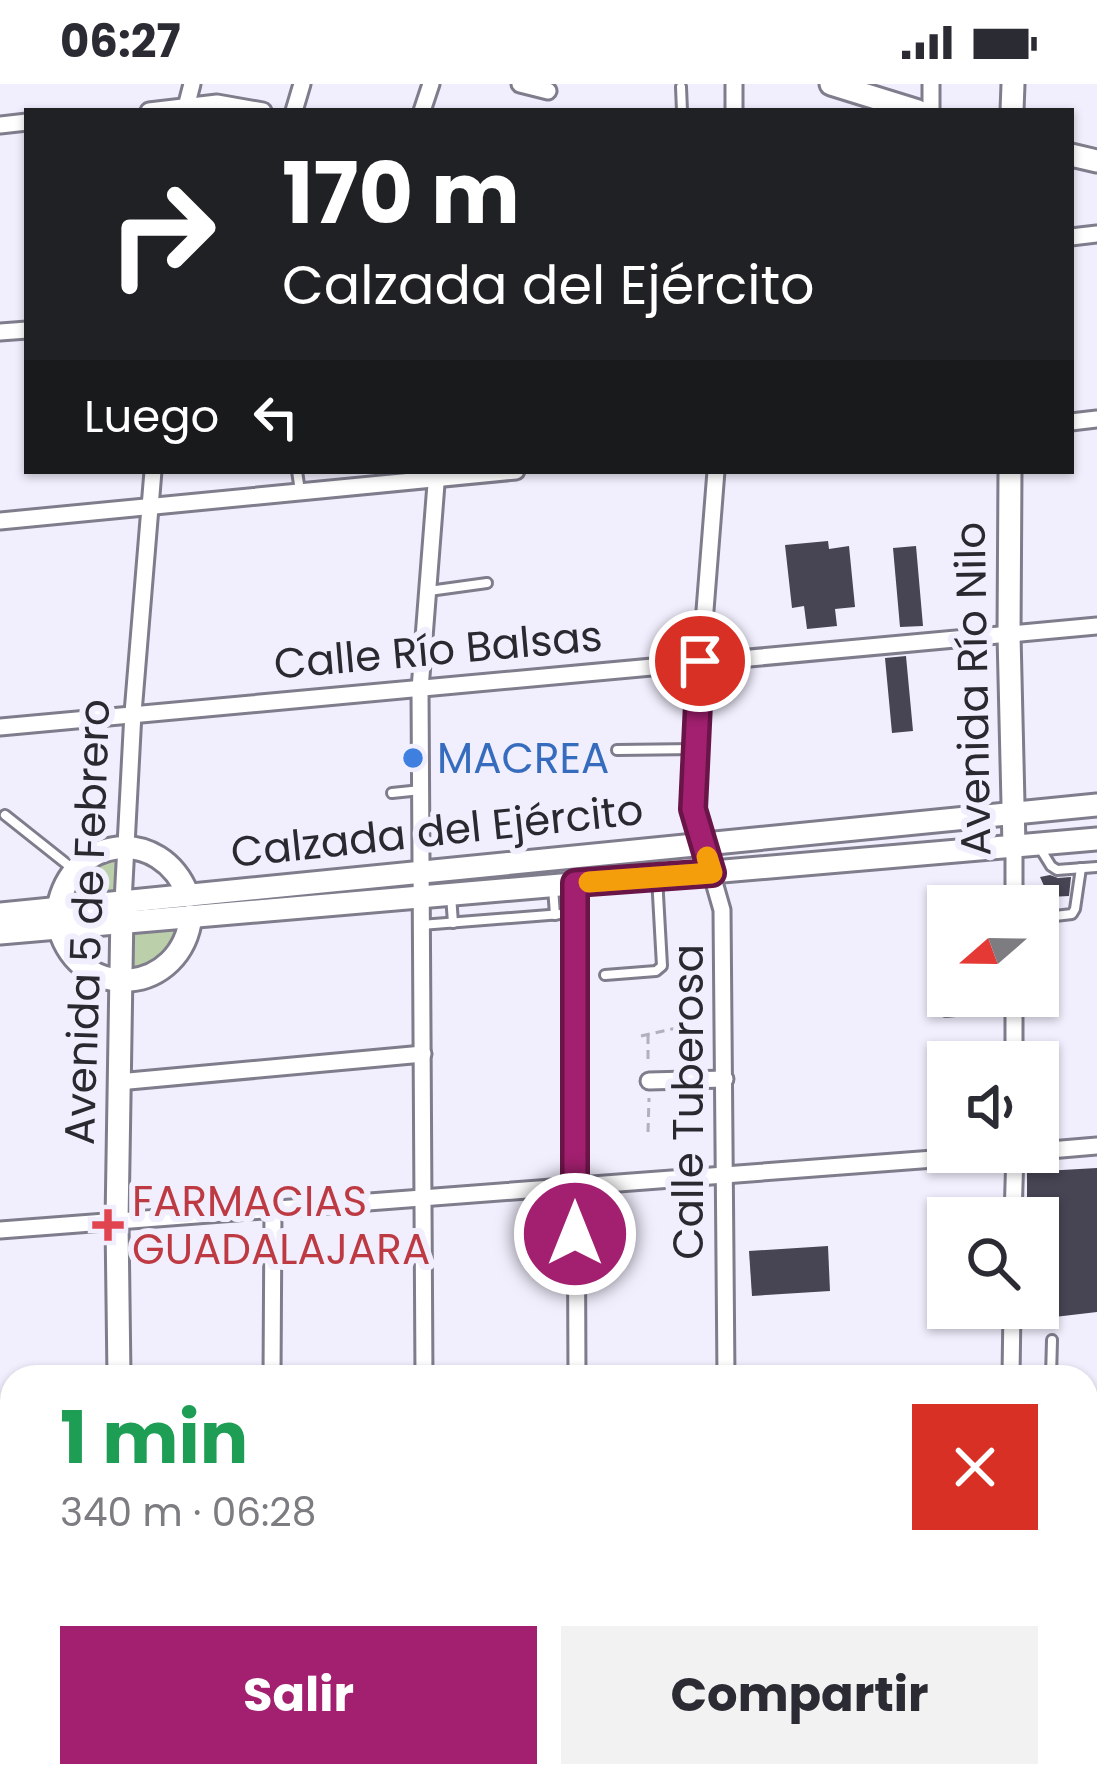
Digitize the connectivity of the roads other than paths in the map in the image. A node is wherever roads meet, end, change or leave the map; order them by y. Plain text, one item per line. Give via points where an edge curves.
1 (520, 84) edge
2 (831, 84) edge
3 (681, 87) dead end
4 (549, 88) edge
5 (855, 88) edge
6 (190, 108) edge
7 (246, 108) edge
8 (682, 108) edge
9 (910, 108) edge
10 (152, 474) edge
11 (297, 474) edge
12 (716, 474) edge
13 (1010, 474) edge
14 (436, 475) edge
15 (300, 491) junction
16 (150, 505) junction
17 (0, 521) edge
18 (487, 583) dead end
19 (427, 592) junction
20 (1097, 626) edge
21 (1010, 634) junction
22 (700, 661) junction
23 (419, 688) junction
24 (133, 713) junction
25 (0, 727) edge
26 (696, 748) junction
27 (616, 749) dead end
28 (421, 790) junction
29 (392, 793) dead end
30 (1097, 805) edge
31 (1012, 812) junction
32 (5, 814) dead end
33 (1097, 839) edge
34 (702, 844) junction
35 (1026, 845) junction
36 (125, 847) junction
37 (1097, 867) edge
38 (1081, 868) junction
39 (74, 869) junction
40 (421, 870) junction
41 (712, 873) junction
42 (657, 877) junction
43 (564, 884) junction
44 (1018, 885) edge
45 (451, 894) junction
46 (421, 897) junction
47 (189, 905) junction
48 (122, 912) junction
49 (575, 913) junction
50 (0, 914) edge
51 (555, 915) junction
52 (1059, 916) edge
53 (58, 918) junction
54 (453, 923) junction
55 (422, 925) junction
56 (0, 933) edge
57 (605, 975) dead end
58 (121, 981) junction
59 (423, 1054) junction
60 (725, 1079) junction
61 (649, 1081) dead end
62 (118, 1082) junction
63 (1097, 1146) edge
64 (1059, 1149) edge
65 (927, 1159) edge
66 (725, 1176) junction
67 (575, 1187) junction
68 (424, 1199) junction
69 (273, 1210) junction
70 (116, 1222) junction
71 (0, 1230) edge
72 (1012, 1329) edge
73 (1052, 1340) dead end
74 (119, 1365) edge
75 (272, 1365) edge
76 (424, 1365) edge
77 (577, 1365) edge
78 (726, 1365) edge
79 (1011, 1365) edge
80 (1052, 1365) edge

1 - 4 street
2 - 5 main road
3 - 8 lane
5 - 9 main road
6 - 7 street
10 - 16 street, Avenida 5 de Febrero
11 - 15 lane
12 - 22 street, Calle Tuberosa
13 - 21 main road, Avenida Río Nilo
14 - 15 street
14 - 19 street
15 - 16 street
16 - 17 street
16 - 24 street, Avenida 5 de Febrero
18 - 19 lane
19 - 23 street
20 - 21 street, Calle Río Balsas
21 - 22 street, Calle Río Balsas
21 - 31 main road, Avenida Río Nilo
22 - 23 street, Calle Río Balsas
22 - 26 street, Calle Tuberosa
23 - 24 street, Calle Río Balsas
23 - 28 street
24 - 25 street, Calle Río Balsas
24 - 36 street, Avenida 5 de Febrero
26 - 27 lane
26 - 34 street, Calle Tuberosa via 693,809
28 - 29 lane
28 - 40 street
30 - 31 main road, Calzada del Ejército
31 - 34 main road, Calzada del Ejército
31 - 35 main road, Avenida Río Nilo
32 - 39 lane
33 - 35 main road, Calzada del Ejército
34 - 40 main road, Calzada del Ejército
34 - 41 street, Calle Tuberosa
35 - 38 lane via 1054,868
35 - 41 main road, Calzada del Ejército
35 - 44 street, Avenida Río Nilo
36 - 39 main road
36 - 47 main road via 167,863
36 - 48 street, Avenida 5 de Febrero
37 - 38 lane
38 - 52 lane via 1075,909
39 - 53 main road
40 - 46 street
40 - 47 main road, Calzada del Ejército
41 - 42 main road, Calzada del Ejército
41 - 60 street, Calle Tuberosa via 722,910
42 - 43 main road, Calzada del Ejército
42 - 57 lane via 662,966
43 - 45 main road, Calzada del Ejército
43 - 49 street
43 - 51 lane
45 - 46 main road, Calzada del Ejército
45 - 54 lane
46 - 47 main road, Calzada del Ejército
46 - 55 street
47 - 48 main road, Calzada del Ejército
47 - 58 main road via 182,948 171,962
48 - 53 main road, Calzada del Ejército
48 - 58 main road, Avenida 5 de Febrero
49 - 51 lane
49 - 67 street
50 - 53 main road, Calzada del Ejército
51 - 54 lane
53 - 56 main road, Calzada del Ejército
53 - 58 main road via 82,966
54 - 55 lane
55 - 59 street
58 - 62 main road, Avenida 5 de Febrero
59 - 62 street
59 - 68 street
60 - 61 street
60 - 66 street, Calle Tuberosa
62 - 70 main road, Avenida 5 de Febrero
63 - 64 street
65 - 66 street
66 - 67 street
66 - 78 street, Calle Tuberosa
67 - 68 street
67 - 77 street
68 - 69 street
68 - 76 street
69 - 70 street
69 - 75 street
70 - 71 street
70 - 74 main road, Avenida 5 de Febrero
72 - 79 street
73 - 80 lane

